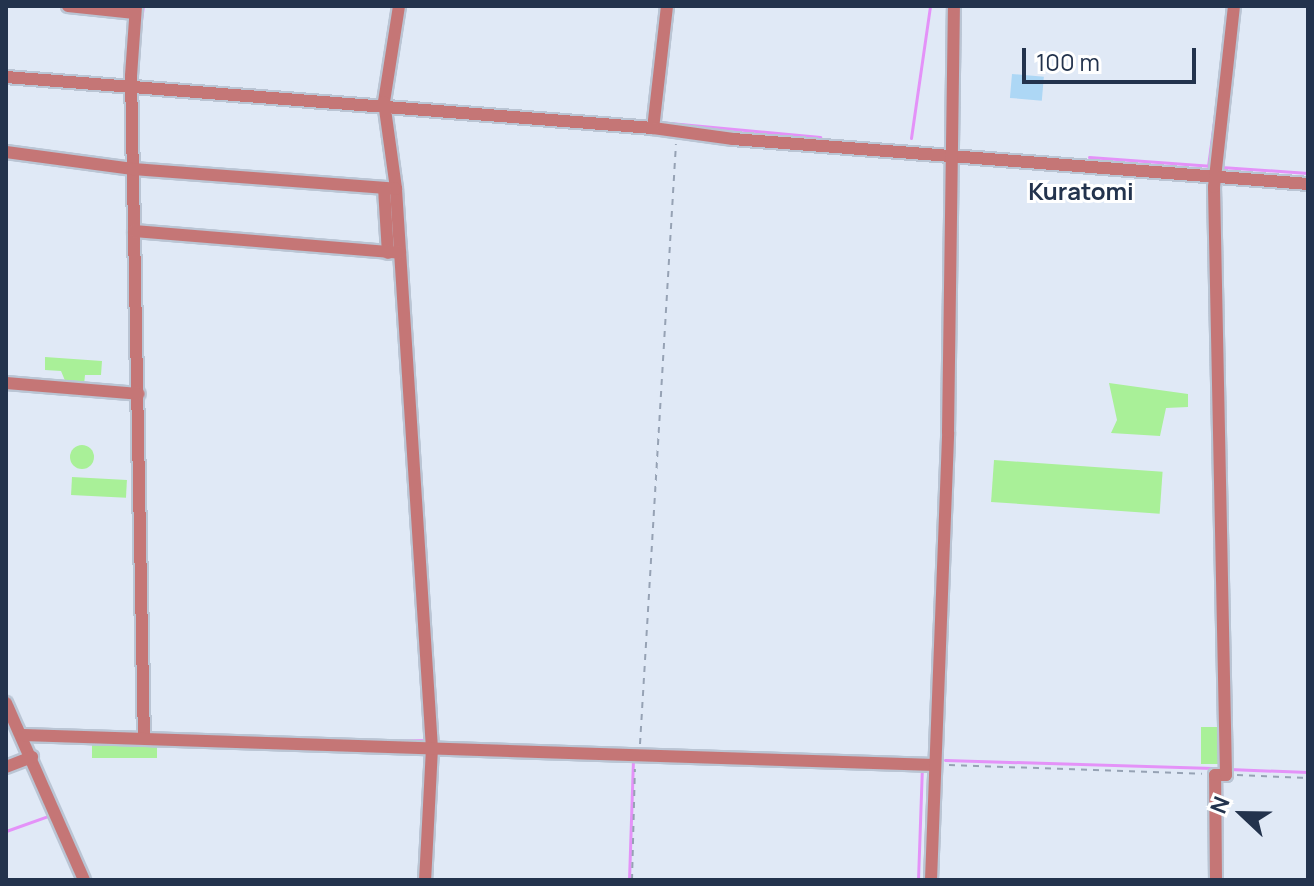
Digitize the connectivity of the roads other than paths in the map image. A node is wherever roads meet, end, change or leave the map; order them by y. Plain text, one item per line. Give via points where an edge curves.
1 (68, 6) edge
2 (399, 6) edge
3 (667, 6) edge
4 (954, 6) edge
5 (1234, 6) edge
6 (136, 9) edge
7 (6, 77) edge
8 (132, 86) junction
9 (385, 102) junction
10 (653, 124) junction
11 (6, 152) edge
12 (955, 155) junction
13 (130, 169) junction
14 (1216, 170) junction
15 (1308, 184) edge
16 (390, 188) junction
17 (134, 231) junction
18 (394, 253) junction
19 (6, 383) edge
20 (134, 393) junction
21 (6, 703) edge
22 (23, 735) junction
23 (144, 738) junction
24 (432, 748) junction
25 (32, 757) junction
26 (935, 765) junction
27 (6, 767) edge
28 (84, 880) edge
29 (425, 880) edge
30 (931, 880) edge
31 (1216, 880) edge

1 - 6 street
2 - 9 street
3 - 10 street
4 - 12 street
5 - 14 street
6 - 8 street
7 - 8 street
8 - 9 street
8 - 13 street
9 - 10 street
9 - 16 street
10 - 12 street via 696,134
11 - 13 street
12 - 14 street
12 - 26 street
13 - 16 street
13 - 17 street
14 - 15 street
14 - 31 street via 1222,773
16 - 18 street
17 - 18 street
17 - 20 street
18 - 24 street
19 - 20 street
20 - 23 street
21 - 22 street
22 - 23 street
22 - 25 street
23 - 24 street
24 - 26 street
24 - 29 street
25 - 27 street
25 - 28 street
26 - 30 street

